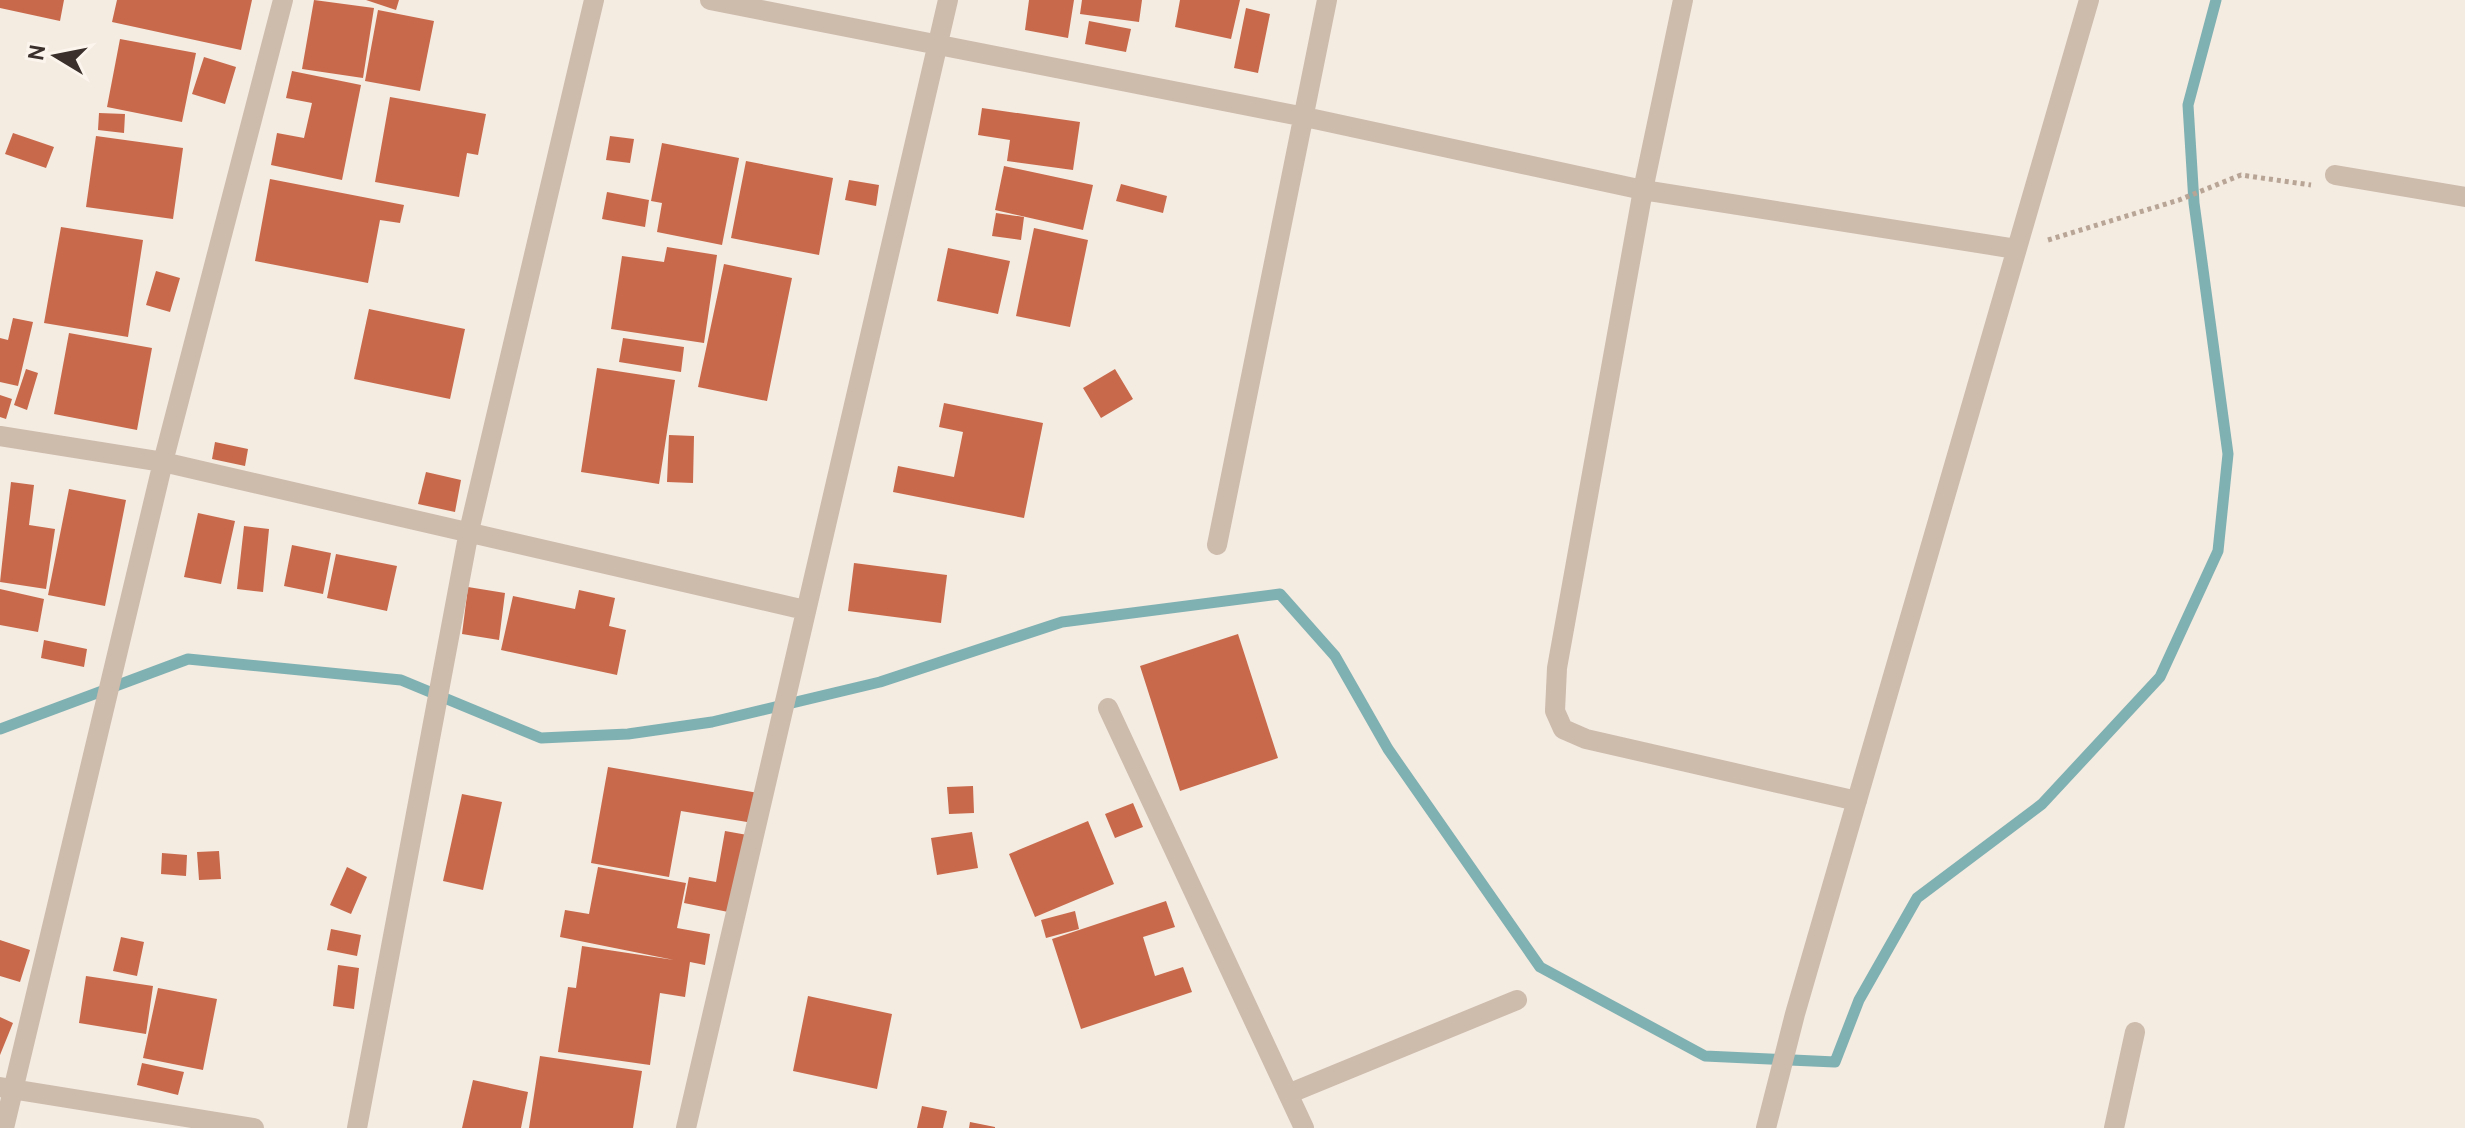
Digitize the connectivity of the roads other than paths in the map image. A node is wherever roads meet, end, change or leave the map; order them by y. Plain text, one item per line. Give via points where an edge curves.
1 (283, 0) edge
2 (594, 0) edge
3 (710, 0) edge
4 (948, 0) edge
5 (1327, 0) edge
6 (1683, 0) edge
7 (2089, 0) edge
8 (938, 42) junction
9 (1305, 117) junction
10 (2335, 175) road end
11 (1643, 190) junction
12 (2465, 197) edge
13 (2016, 249) junction
14 (0, 436) edge
15 (163, 462) junction
16 (469, 531) junction
17 (1217, 545) dead end
18 (805, 610) junction
19 (1108, 708) dead end
20 (1857, 801) junction
21 (1517, 1000) dead end
22 (2135, 1032) dead end
23 (7, 1088) edge
24 (1288, 1094) junction
25 (1767, 1122) edge
26 (4, 1128) edge
27 (254, 1128) edge
28 (357, 1128) edge
29 (686, 1128) edge
30 (1304, 1128) edge
31 (2114, 1128) edge

1 - 15 street
2 - 16 street
3 - 8 street
4 - 8 street
5 - 9 street
6 - 11 street
7 - 13 street
8 - 9 street
8 - 18 street
9 - 11 street
9 - 17 street
10 - 12 street
11 - 13 street
11 - 20 street via 1557,668 1555,711 1563,729 1586,739
13 - 20 street
14 - 15 street
15 - 16 street
15 - 23 street
16 - 18 street
16 - 28 street
18 - 29 street
19 - 24 street
20 - 25 street
21 - 24 street
22 - 31 street
23 - 26 street
23 - 27 street
24 - 30 street

